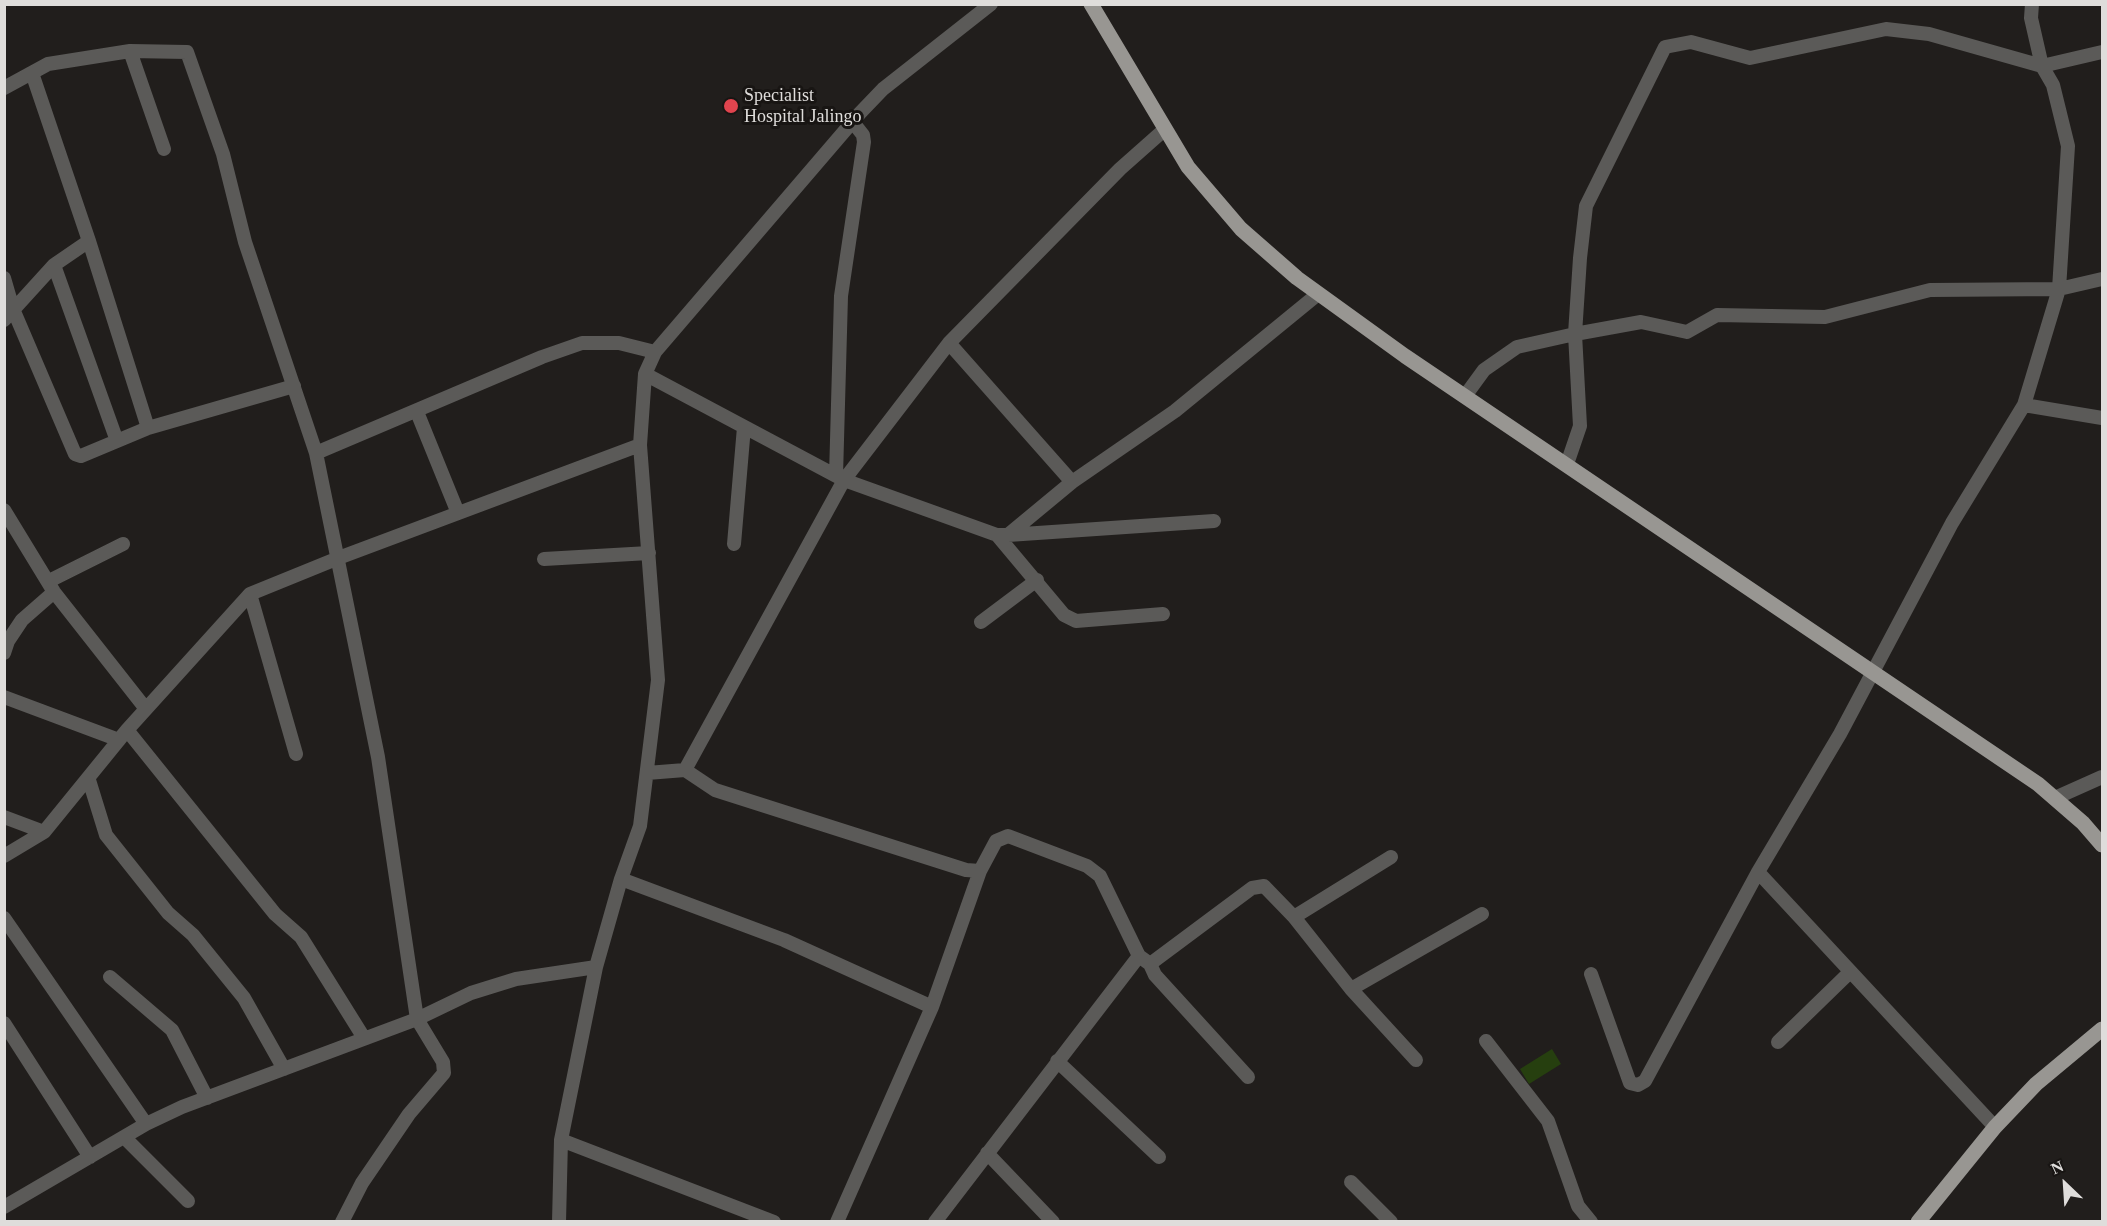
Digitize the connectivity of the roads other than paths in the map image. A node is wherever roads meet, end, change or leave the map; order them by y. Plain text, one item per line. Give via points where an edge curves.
1 (991, 4) edge
2 (1091, 4) edge
3 (2032, 4) edge
4 (130, 51) junction
5 (2103, 52) edge
6 (2042, 66) junction
7 (32, 73) junction
8 (4, 88) edge
9 (852, 121) junction
10 (1164, 130) junction
11 (164, 149) dead end
12 (89, 241) junction
13 (54, 266) junction
14 (4, 278) edge
15 (2103, 279) edge
16 (2059, 289) junction
17 (1318, 294) junction
18 (9, 314) edge
19 (1575, 334) junction
20 (949, 343) junction
21 (654, 352) junction
22 (645, 374) junction
23 (294, 386) junction
24 (1465, 396) junction
25 (2024, 405) junction
26 (417, 412) junction
27 (2103, 418) edge
28 (744, 427) junction
29 (147, 428) junction
30 (117, 441) junction
31 (640, 445) junction
32 (316, 453) junction
33 (1567, 464) junction
34 (840, 478) junction
35 (1072, 482) junction
36 (4, 510) edge
37 (458, 513) junction
38 (1214, 521) dead end
39 (1002, 535) junction
40 (123, 544) dead end
41 (734, 544) dead end
42 (648, 553) junction
43 (338, 558) junction
44 (544, 559) dead end
45 (1037, 580) junction
46 (52, 586) junction
47 (250, 594) junction
48 (1163, 614) dead end
49 (981, 622) dead end
50 (4, 653) edge
51 (1873, 672) junction
52 (4, 697) edge
53 (146, 709) junction
54 (123, 735) junction
55 (296, 754) dead end
56 (685, 770) junction
57 (647, 773) junction
58 (2103, 777) edge
59 (89, 780) junction
60 (2055, 798) junction
61 (4, 818) edge
62 (44, 832) junction
63 (2103, 845) edge
64 (4, 856) edge
65 (1391, 857) dead end
66 (980, 872) junction
67 (1758, 872) junction
68 (621, 879) junction
69 (1482, 914) dead end
70 (1294, 917) junction
71 (4, 918) edge
72 (1144, 960) junction
73 (596, 967) junction
74 (1849, 973) junction
75 (1591, 974) dead end
76 (110, 978) dead end
77 (1351, 989) junction
78 (932, 1007) junction
79 (417, 1019) junction
80 (4, 1023) edge
81 (2103, 1029) edge
82 (364, 1038) junction
83 (1486, 1041) dead end
84 (1778, 1042) dead end
85 (1416, 1060) dead end
86 (1057, 1061) junction
87 (284, 1069) junction
88 (1248, 1077) dead end
89 (207, 1098) junction
90 (146, 1124) junction
91 (1995, 1127) junction
92 (124, 1137) junction
93 (561, 1140) junction
94 (987, 1153) junction
95 (90, 1157) junction
96 (1159, 1157) dead end
97 (1351, 1182) dead end
98 (188, 1201) dead end
99 (4, 1207) edge
100 (342, 1221) edge
101 (559, 1221) edge
102 (774, 1221) edge
103 (837, 1221) edge
104 (935, 1221) edge
105 (1053, 1221) edge
106 (1391, 1221) edge
107 (1591, 1221) edge
108 (1918, 1221) edge

1 - 9 street via 883,89
2 - 10 main road
3 - 6 street via 2031,18
4 - 7 street via 48,64
4 - 11 street
4 - 23 street via 187,52 223,154 245,242
5 - 6 street
6 - 16 street via 2053,85 2068,146
6 - 19 street via 1929,34 1886,29 1750,58 1691,42 1665,47 1586,206
7 - 8 street
7 - 12 street
9 - 21 street
9 - 34 street via 864,142 841,296
10 - 17 main road via 1188,167 1241,229
10 - 20 street via 1120,169
12 - 13 street
12 - 29 street
13 - 18 street
13 - 30 street
14 - 18 street
15 - 16 street
16 - 19 street via 1930,290 1826,317 1718,315 1687,332 1641,322
16 - 25 street
17 - 24 main road
17 - 35 street via 1175,411
18 - 30 street via 75,454 81,456
19 - 24 street via 1517,347 1484,370
19 - 33 street via 1580,426
20 - 34 street
20 - 35 street
21 - 22 street
21 - 26 street via 619,343 582,344 542,357
22 - 28 street
22 - 31 street
23 - 29 street
23 - 32 street
24 - 33 main road
25 - 27 street
25 - 51 street via 1952,523
26 - 32 street
26 - 37 street
28 - 34 street
28 - 41 street
29 - 30 street
31 - 37 street
31 - 42 street
32 - 43 street
33 - 51 main road
34 - 39 street
34 - 56 street
35 - 39 street
36 - 46 street
37 - 43 street
38 - 39 street
39 - 45 street
40 - 46 street
42 - 44 street
42 - 57 street via 658,681
43 - 47 street
43 - 79 street via 378,757
45 - 48 street via 1064,615 1077,621
45 - 49 street
46 - 50 street via 22,620
46 - 53 street
47 - 53 street
47 - 55 street
51 - 60 main road
51 - 67 street
52 - 54 street
53 - 54 street
54 - 59 street
54 - 82 street via 275,914 301,937
56 - 57 street
56 - 66 street via 715,790
57 - 68 street via 640,826
58 - 60 street
59 - 62 street
59 - 87 street via 106,835 244,998
60 - 63 main road
61 - 62 street
62 - 64 street
65 - 70 street
66 - 72 street via 996,841 1008,836 1087,866 1100,876
66 - 78 street
67 - 74 street
67 - 75 street via 1645,1081 1638,1085 1630,1083
68 - 73 street
68 - 78 street via 784,940
69 - 77 street
70 - 72 street via 1264,886 1252,888
70 - 77 street
71 - 90 street
72 - 86 street
72 - 88 street
73 - 79 street via 516,979 471,993
73 - 93 street
74 - 84 street
74 - 91 street
76 - 89 street via 172,1030
77 - 85 street
78 - 103 street
79 - 82 street
79 - 100 street via 443,1062 444,1073 409,1114 362,1183
80 - 95 street
81 - 91 main road via 2036,1084
82 - 87 street
83 - 107 street via 1548,1121 1578,1206
86 - 94 street
86 - 96 street
87 - 89 street
89 - 90 street
90 - 92 street
91 - 108 main road
92 - 95 street
92 - 98 street
93 - 101 street
93 - 102 street
94 - 104 street
94 - 105 street
95 - 99 street
97 - 106 street

